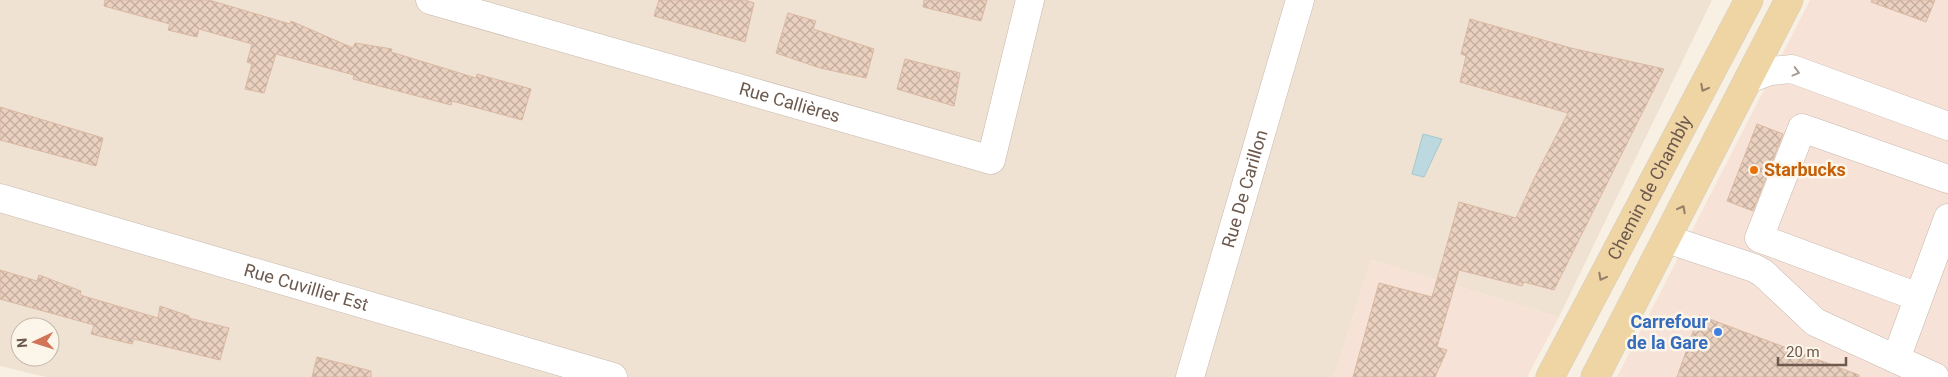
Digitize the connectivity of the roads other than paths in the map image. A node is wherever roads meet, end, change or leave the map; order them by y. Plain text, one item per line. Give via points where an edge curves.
1 (430, 0) edge
2 (1030, 0) edge
3 (1300, 0) edge
4 (1750, 0) edge
5 (1790, 0) edge
6 (1749, 79) junction
7 (1948, 126) edge
8 (1948, 179) edge
9 (0, 198) edge
10 (1948, 218) edge
11 (1667, 238) junction
12 (1918, 297) junction
13 (1896, 360) junction
14 (532, 367) edge
15 (613, 377) edge
16 (1190, 377) edge
17 (1550, 377) edge
18 (1595, 377) edge
19 (1936, 377) edge

1 - 2 street, Rue Callières via 991,160
3 - 16 street, Rue De Carillon
4 -> 17 main road, Chemin de Chambly
5 - 6 main road, Chemin de Chambly
6 -> 7 street via 1770,71 1792,69
11 -> 6 main road, Chemin de Chambly
8 - 12 street via 1802,128 1759,238
9 - 14 street, Rue Cuvillier Est
10 - 12 street
11 - 13 street via 1754,268 1815,322
11 - 18 main road, Chemin de Chambly
12 - 13 street
13 - 19 street
14 - 15 street, Rue Cuvillier Est

